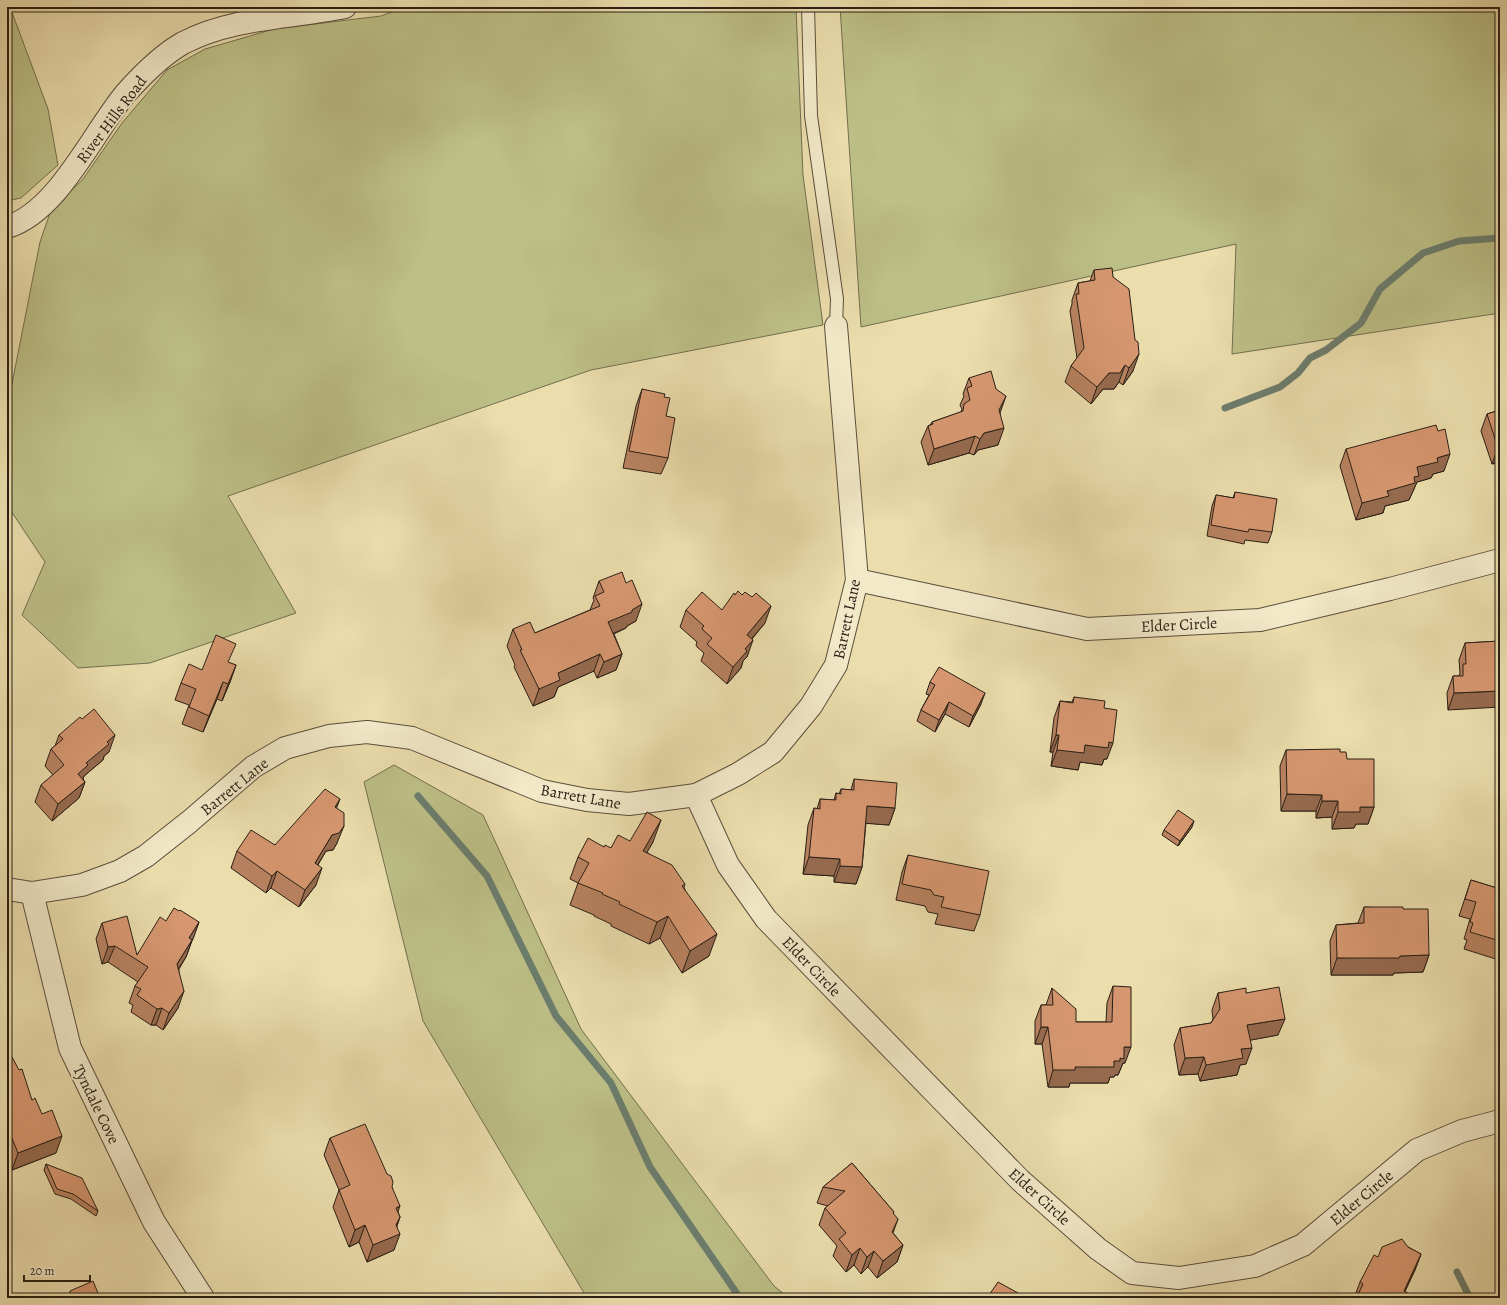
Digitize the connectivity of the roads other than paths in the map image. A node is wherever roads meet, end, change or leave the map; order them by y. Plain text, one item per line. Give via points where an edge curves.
1 (345, 7) edge
2 (808, 7) edge
3 (7, 227) edge
4 (836, 326) joint
5 (1500, 560) edge
6 (857, 580) junction
7 (696, 794) junction
8 (7, 890) edge
9 (32, 893) junction
10 (1500, 1121) edge
11 (203, 1298) edge

1 - 3 street, River Hills Road via 240,23 183,44 152,67 126,94 65,181 42,205 16,225
2 - 4 lane via 811,116 837,299
4 - 6 street, Barrett Lane
5 - 6 street, Elder Circle via 1260,620 1087,629
6 - 7 street, Barrett Lane via 836,665 811,706 773,752 738,774
7 - 9 street, Barrett Lane via 629,804 587,800 542,791 412,738 367,732 329,736 285,748 253,767 152,851 120,871 82,884
7 - 10 street, Elder Circle via 728,864 766,919 1020,1180 1098,1249 1132,1274 1179,1278 1256,1266 1303,1245 1417,1150 1462,1131
8 - 9 street, Barrett Lane
9 - 11 street, Tyndale Cove via 70,1048 154,1222

